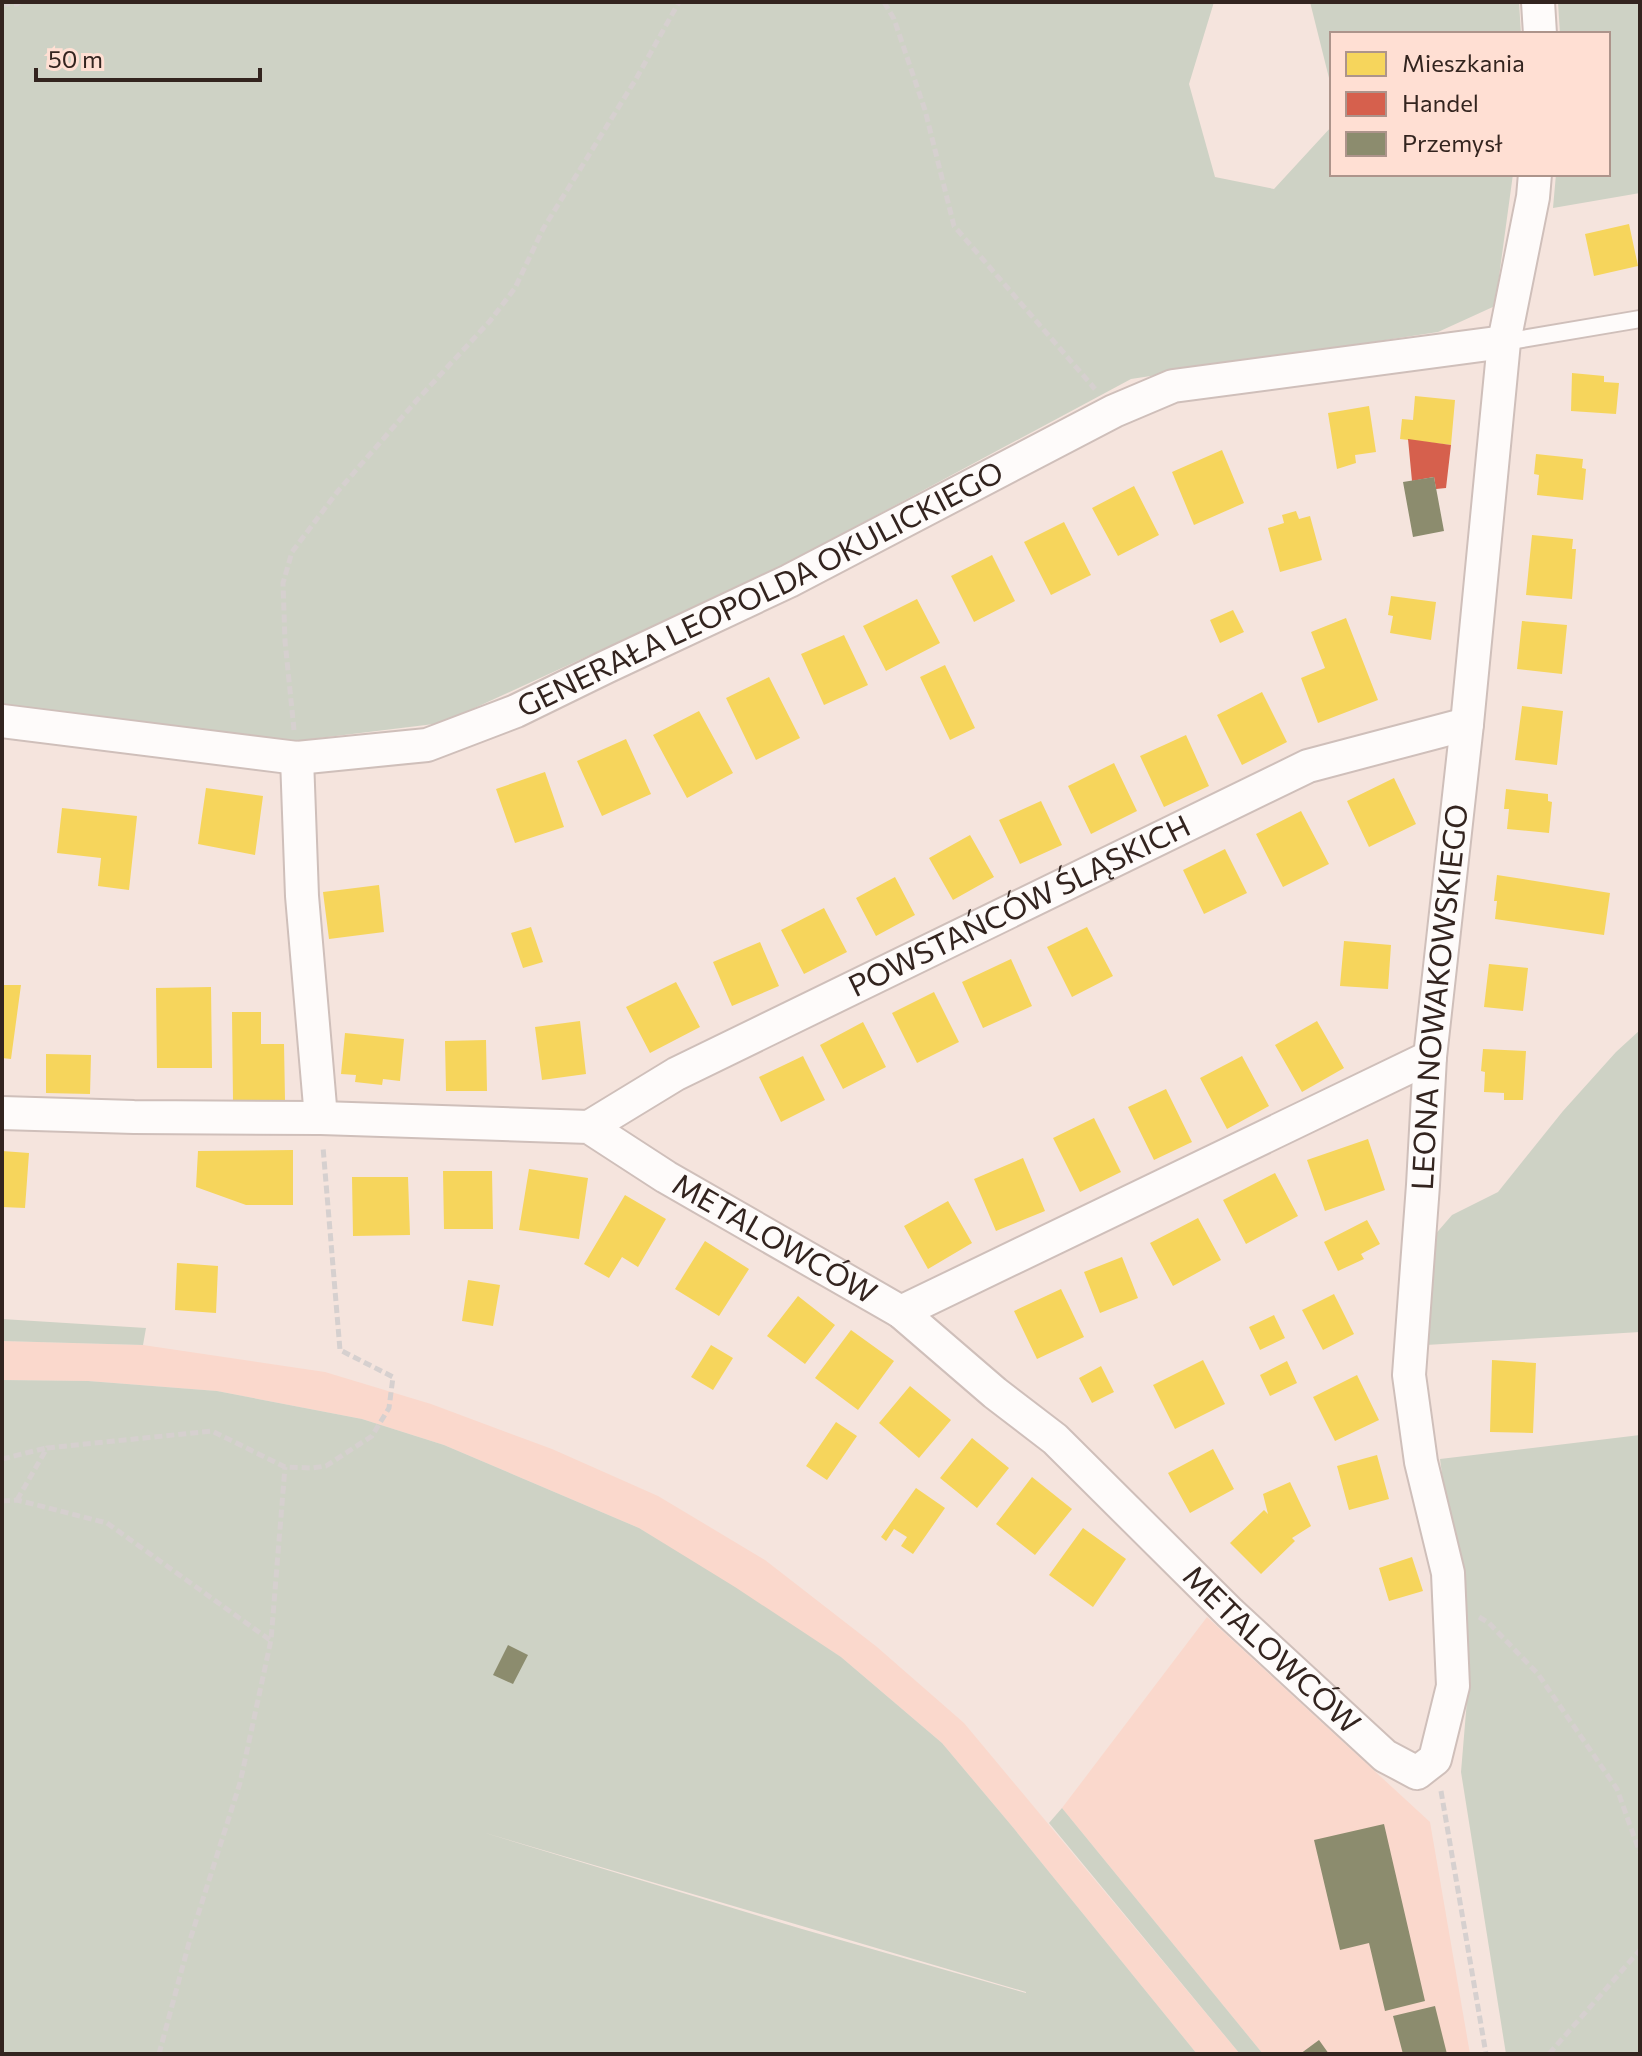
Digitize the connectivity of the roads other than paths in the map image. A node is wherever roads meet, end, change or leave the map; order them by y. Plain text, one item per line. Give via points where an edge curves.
1 (1538, 2) edge
2 (1540, 32) edge
3 (1535, 176) edge
4 (1640, 319) edge
5 (1504, 342) junction
6 (2, 721) edge
7 (1467, 724) junction
8 (297, 758) junction
9 (1430, 1057) junction
10 (2, 1113) edge
11 (321, 1118) junction
12 (589, 1127) junction
13 (901, 1312) junction
14 (1435, 1759) joint

1 - 2 street
3 - 5 street, LEONA NOWAKOWSKIEGO
4 - 5 lane
5 - 7 street, LEONA NOWAKOWSKIEGO
5 - 8 street, GENERAŁA LEOPOLDA OKULICKIEGO via 1173,386 1114,411 789,581 516,711 427,745
6 - 8 street, GENERAŁA LEOPOLDA OKULICKIEGO
7 - 9 street, LEONA NOWAKOWSKIEGO
7 - 12 street, POWSTAŃCÓW ŚLĄSKICH via 1308,766 676,1074
8 - 11 street via 302,896
9 - 13 street
9 - 14 street, LEONA NOWAKOWSKIEGO via 1409,1375 1450,1601 1453,1686
10 - 11 street
11 - 12 street
12 - 13 street, METALOWCÓW
13 - 14 street, METALOWCÓW via 1055,1439 1230,1613 1385,1756 1417,1773

